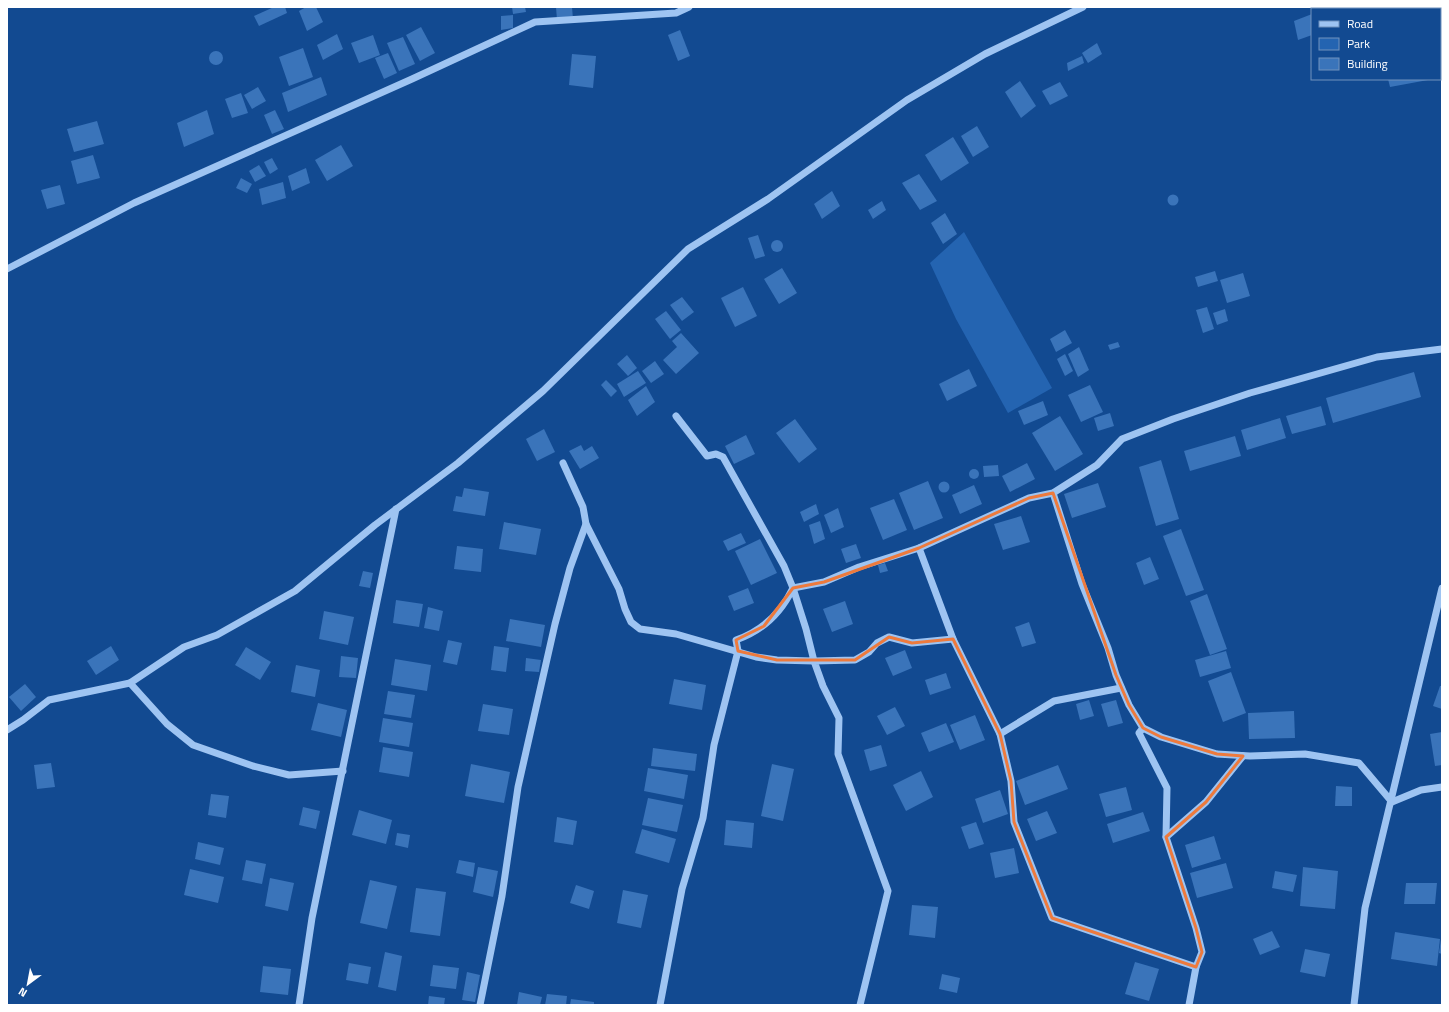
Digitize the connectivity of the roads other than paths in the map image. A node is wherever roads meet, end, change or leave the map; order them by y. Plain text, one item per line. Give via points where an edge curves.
1 (689, 7) edge
2 (1083, 7) edge
3 (7, 269) edge
4 (1442, 349) edge
5 (676, 416) dead end
6 (563, 463) dead end
7 (1053, 493) junction
8 (396, 509) junction
9 (586, 524) junction
10 (919, 548) junction
11 (793, 588) junction
12 (1442, 588) edge
13 (953, 639) junction
14 (738, 651) junction
15 (814, 661) junction
16 (130, 682) junction
17 (1121, 688) junction
18 (1143, 728) junction
19 (7, 730) edge
20 (1000, 734) junction
21 (1243, 756) junction
22 (343, 771) junction
23 (1442, 787) edge
24 (1392, 802) junction
25 (1166, 837) junction
26 (1196, 967) junction
27 (299, 1005) edge
28 (480, 1005) edge
29 (660, 1005) edge
30 (860, 1005) edge
31 (1189, 1005) edge
32 (1354, 1005) edge

1 - 3 street via 676,13 535,22 134,202
2 - 8 street via 985,54 908,100 768,199 688,249 543,391 458,463
4 - 7 street via 1377,357 1173,419 1122,439 1097,465
5 - 11 street via 707,456 723,456 784,566
6 - 9 street via 583,507
7 - 10 street via 1029,498
7 - 17 street via 1082,584
8 - 16 street via 295,591 217,635 184,647
8 - 22 street
9 - 14 street via 619,589 631,622 640,629 651,632 676,634
9 - 28 street via 570,568 555,624 518,786 502,896
10 - 11 street via 859,567 824,582
10 - 13 street
11 - 14 street via 787,601 764,626 736,640
11 - 15 street
12 - 24 street
13 - 15 street via 912,643 889,637 855,660
13 - 20 street
14 - 15 street via 777,660
14 - 29 street via 714,745 703,818 682,889
15 - 30 street via 839,718 838,754 888,891
16 - 19 street via 49,700
16 - 22 street via 166,724 194,745 253,766 289,775
17 - 18 street
17 - 20 street via 1054,701
18 - 21 street via 1161,737 1217,754
18 - 25 street via 1139,733 1167,788
20 - 26 street via 1011,781 1014,822 1052,918
21 - 24 street via 1305,754 1359,763
21 - 25 street via 1206,802
22 - 27 street via 312,918
23 - 24 street via 1421,790
24 - 32 street via 1365,908
25 - 26 street via 1202,952
26 - 31 street

